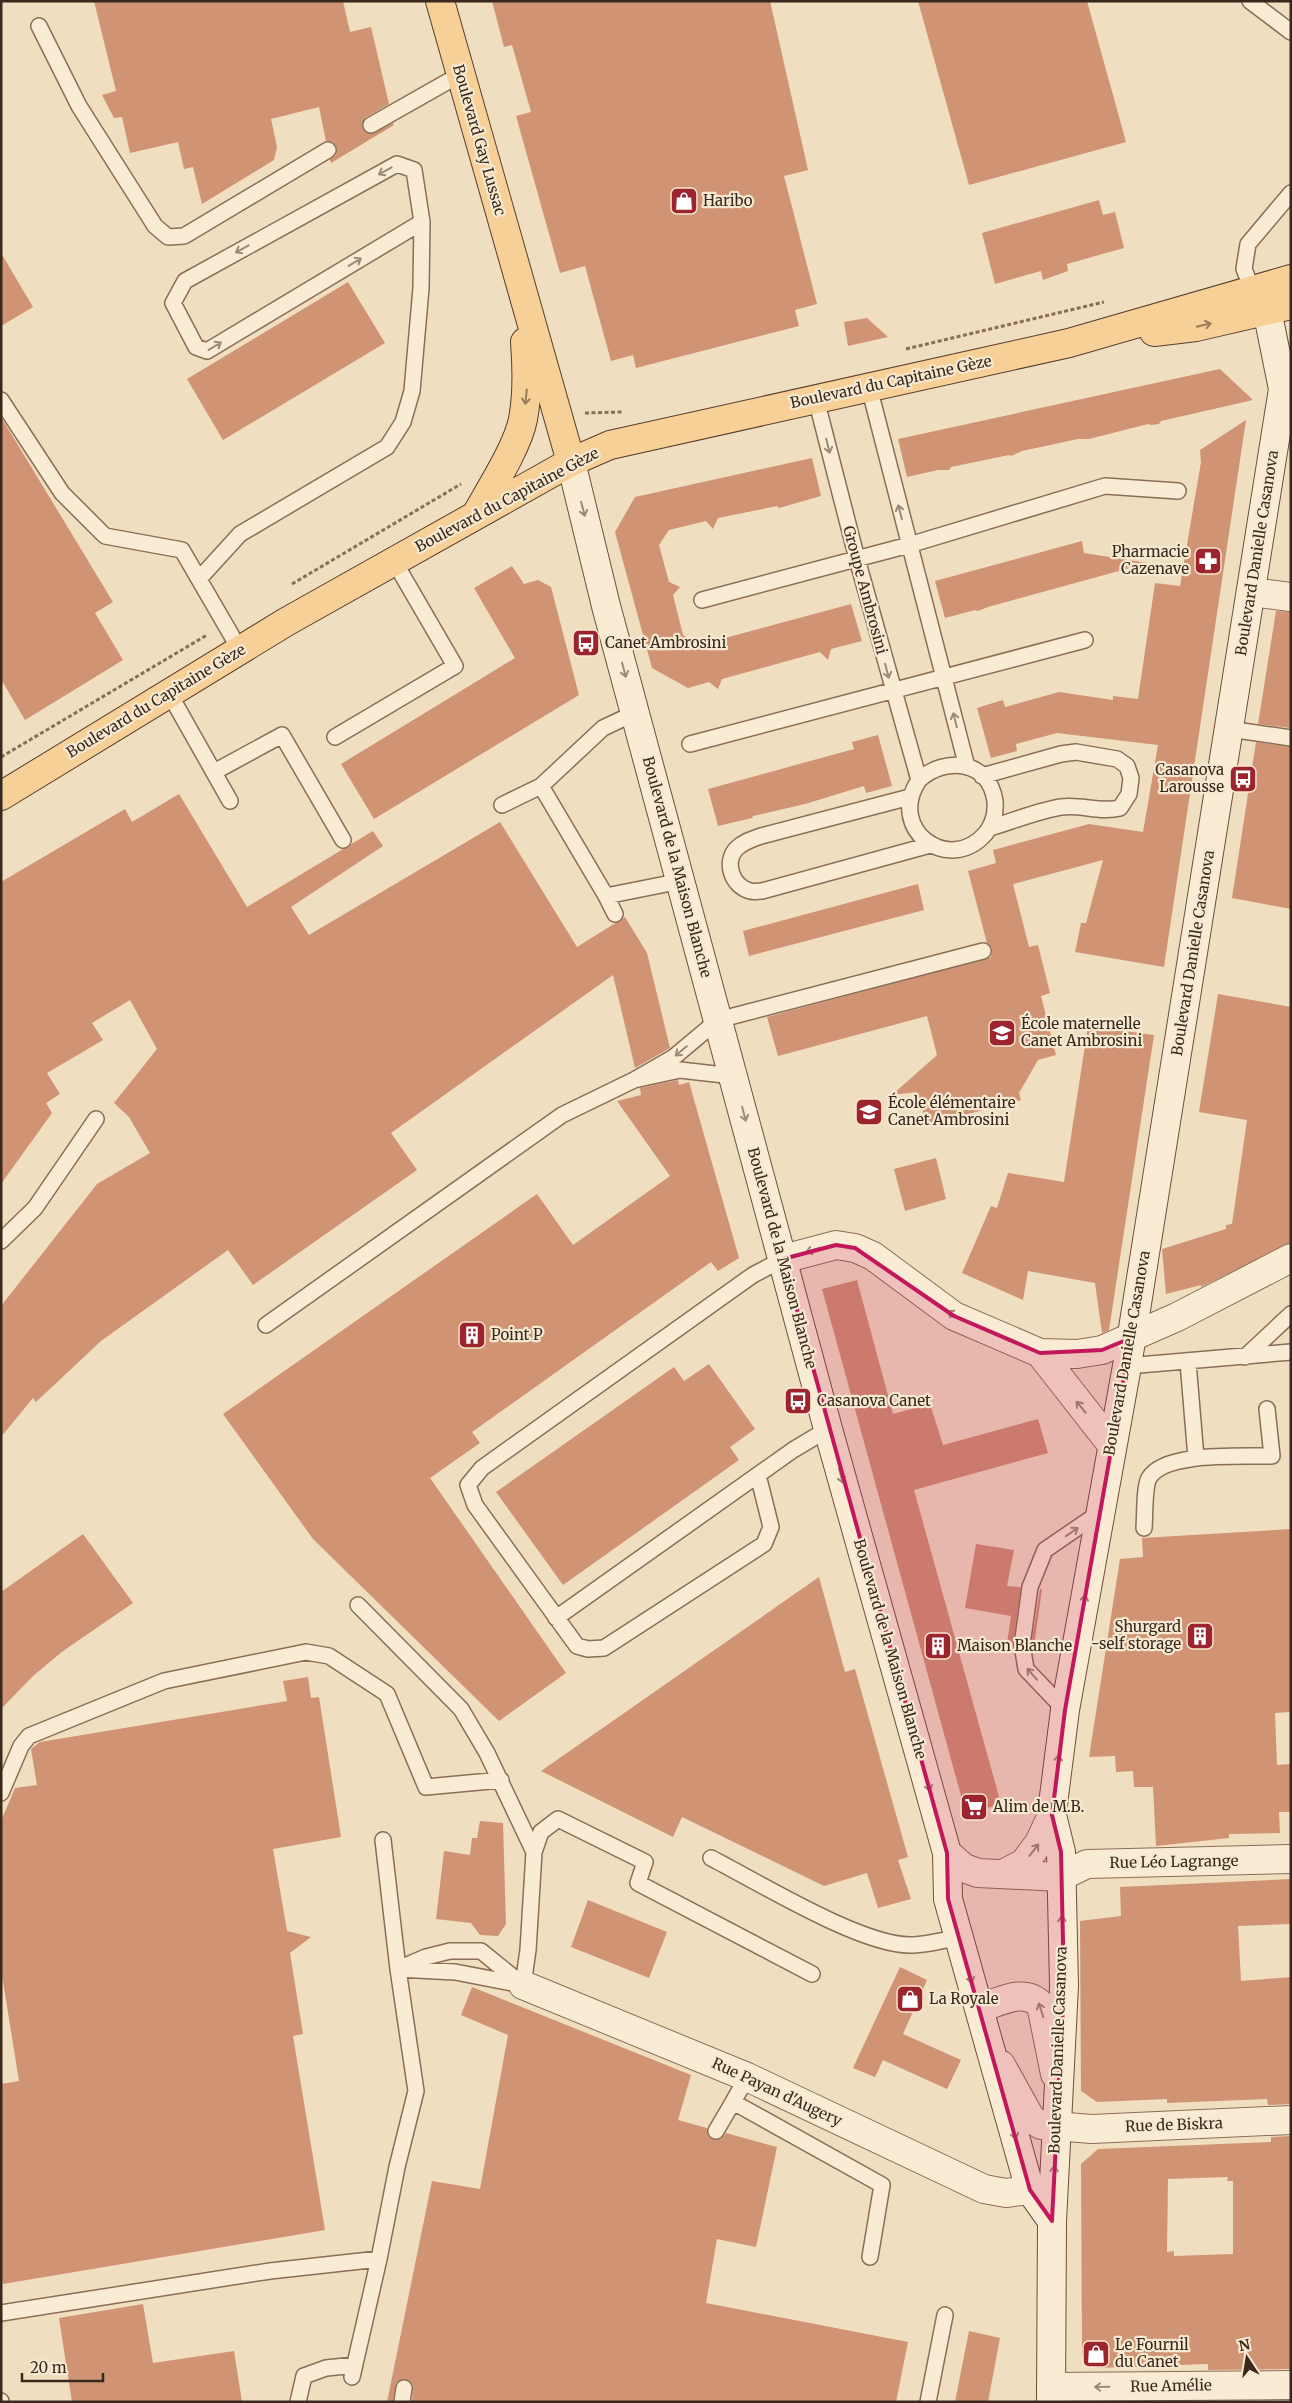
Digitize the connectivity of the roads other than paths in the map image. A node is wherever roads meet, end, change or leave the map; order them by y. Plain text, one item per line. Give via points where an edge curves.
1 (440, 1) edge
2 (1250, 1) edge
3 (39, 26) dead end
4 (1291, 32) edge
5 (461, 74) junction
6 (371, 125) dead end
7 (328, 150) dead end
8 (1291, 193) edge
9 (422, 222) junction
10 (519, 278) junction
11 (1291, 279) edge
12 (1275, 304) edge
13 (869, 388) junction
14 (816, 399) junction
15 (1, 400) edge
16 (571, 462) junction
17 (1178, 491) dead end
18 (477, 514) junction
19 (909, 545) junction
20 (856, 559) junction
21 (394, 561) junction
22 (199, 580) junction
23 (1251, 592) junction
24 (1291, 597) edge
25 (702, 600) dead end
26 (1085, 640) dead end
27 (240, 650) junction
28 (944, 678) junction
29 (892, 691) junction
30 (169, 694) junction
31 (636, 713) junction
32 (1229, 729) junction
33 (335, 737) dead end
34 (1291, 738) edge
35 (690, 744) dead end
36 (967, 767) junction
37 (214, 772) junction
38 (982, 776) junction
39 (919, 780) junction
40 (541, 786) junction
41 (1, 796) edge
42 (910, 798) junction
43 (230, 801) dead end
44 (502, 805) dead end
45 (990, 828) junction
46 (343, 840) dead end
47 (930, 844) junction
48 (681, 881) junction
49 (606, 896) junction
50 (615, 914) dead end
51 (983, 951) dead end
52 (718, 1020) junction
53 (733, 1076) junction
54 (634, 1080) junction
55 (96, 1119) dead end
56 (1, 1241) edge
57 (1291, 1258) edge
58 (783, 1259) junction
59 (1291, 1314) edge
60 (266, 1325) dead end
61 (1131, 1338) junction
62 (1291, 1352) edge
63 (1040, 1353) junction
64 (1245, 1357) junction
65 (1188, 1362) junction
66 (1127, 1366) junction
67 (1267, 1410) dead end
68 (828, 1429) junction
69 (1112, 1445) junction
70 (1196, 1458) junction
71 (758, 1475) junction
72 (1099, 1513) junction
73 (1144, 1528) dead end
74 (358, 1605) dead end
75 (556, 1618) junction
76 (1065, 1710) junction
77 (500, 1780) junction
78 (1, 1793) edge
79 (1052, 1815) junction
80 (383, 1840) dead end
81 (534, 1852) junction
82 (947, 1853) junction
83 (711, 1858) dead end
84 (1291, 1859) edge
85 (1003, 1874) junction
86 (1060, 1877) junction
87 (960, 1937) junction
88 (398, 1969) junction
89 (812, 1974) dead end
90 (523, 1985) junction
91 (980, 2008) junction
92 (990, 2044) junction
93 (747, 2077) junction
94 (1058, 2092) junction
95 (733, 2102) junction
96 (1291, 2120) edge
97 (1056, 2128) junction
98 (716, 2130) dead end
99 (1030, 2190) junction
100 (1052, 2222) junction
101 (870, 2257) dead end
102 (379, 2259) junction
103 (1, 2313) edge
104 (945, 2315) dead end
105 (1291, 2385) edge
106 (1051, 2394) edge
107 (298, 2402) edge
108 (928, 2402) edge

1 - 5 main road, Boulevard Gay Lussac
2 - 4 lane
3 - 7 lane via 79,106 155,226 168,237 184,236
5 - 6 lane
5 - 10 main road, Boulevard Gay Lussac
8 - 12 lane via 1248,244 1244,269
9 -> 9 lane via 414,170 397,164 185,281 173,303 196,348 207,351
9 - 22 lane via 421,288 412,390 403,422 387,447 240,534
10 - 16 main road, Boulevard Gay Lussac
10 -> 18 main road, Boulevard Gay Lussac via 528,377 523,421
11 - 12 main road
12 - 13 main road, Boulevard du Capitaine Gèze via 1069,343
12 - 23 street, Boulevard Danielle Casanova via 1283,389
13 - 14 main road, Boulevard du Capitaine Gèze
19 -> 13 lane
14 - 16 main road, Boulevard du Capitaine Gèze via 610,445
14 -> 20 lane, Groupe Ambrosini
15 - 22 lane via 62,493 105,536 182,550
16 - 18 main road, Boulevard du Capitaine Gèze
16 -> 31 street, Boulevard de la Maison Blanche
17 - 19 lane via 1105,486
18 - 21 main road, Boulevard du Capitaine Gèze
19 - 20 lane
19 - 28 lane
20 - 25 lane
20 -> 29 lane, Groupe Ambrosini
21 - 27 main road, Boulevard du Capitaine Gèze
21 - 33 lane via 454,666
22 - 27 lane
23 - 24 street
23 - 32 street, Boulevard Danielle Casanova
26 - 28 lane
27 - 30 main road, Boulevard du Capitaine Gèze
28 - 29 lane
36 -> 28 lane
29 - 35 lane
29 - 39 lane, Groupe Ambrosini
30 - 37 lane
30 - 41 main road, Boulevard du Capitaine Gèze
31 - 40 lane via 603,728
31 - 48 street, Boulevard de la Maison Blanche
32 - 34 lane
32 - 61 street, Boulevard Danielle Casanova
36 - 38 lane
36 - 39 lane via 941,766 928,771
37 - 43 lane
37 - 46 lane via 282,735
38 - 45 lane via 995,801 995,815
38 - 45 lane via 1076,752 1118,759 1127,766 1131,778 1129,794 1120,808 1107,811 1062,807
39 - 42 lane
40 - 44 lane
40 - 49 lane
42 - 47 lane via 912,825
42 - 47 lane via 745,842 735,850 730,863 733,876 737,884 749,891 762,892
45 - 47 lane via 978,841 963,849 946,850
48 - 49 lane
48 - 52 street, Boulevard de la Maison Blanche
49 - 50 lane
51 - 52 lane
52 - 53 street, Boulevard de la Maison Blanche
52 -> 54 lane via 674,1058
53 - 54 lane via 680,1070
53 -> 58 street, Boulevard de la Maison Blanche
54 - 60 lane via 562,1115
55 - 56 lane via 35,1208
57 - 61 street
63 -> 58 street via 954,1316 872,1256 855,1248 836,1245
58 - 68 street, Boulevard de la Maison Blanche
58 - 75 lane via 753,1275 482,1468 468,1485 474,1505
59 - 64 lane
61 - 63 street via 1087,1354
61 - 66 street, Boulevard Danielle Casanova
62 - 64 lane
69 -> 63 street
64 - 65 lane
65 - 66 lane
65 - 70 lane
66 - 69 street, Boulevard Danielle Casanova
67 - 70 lane via 1272,1456
68 - 71 lane
68 -> 82 street, Boulevard de la Maison Blanche
69 - 72 street, Boulevard Danielle Casanova
70 - 73 lane via 1166,1464 1148,1480
71 - 75 lane
71 - 75 lane via 771,1527 764,1544 604,1648 576,1646
76 -> 72 street, Boulevard Danielle Casanova
76 -> 72 lane via 1026,1669 1022,1644 1030,1587 1045,1550
74 - 77 lane via 461,1709
79 -> 76 street, Boulevard Danielle Casanova
77 - 78 lane via 426,1787 387,1694 329,1656 306,1652 164,1681 28,1736
77 - 81 lane
85 -> 79 street via 1024,1863 1039,1843
79 - 86 street, Boulevard Danielle Casanova via 1061,1852
80 - 88 lane
81 - 89 lane via 541,1832 558,1819 645,1862 638,1883
81 - 90 lane
82 - 85 street via 964,1868 978,1873
82 - 87 street, Boulevard de la Maison Blanche via 948,1899
83 - 87 lane via 839,1924 883,1940 910,1945
84 - 86 street, Rue Léo Lagrange via 1087,1864
85 - 86 street
94 -> 86 street, Boulevard Danielle Casanova via 1064,1986
87 -> 91 street, Boulevard de la Maison Blanche
88 - 90 lane via 456,1972
88 - 90 lane via 450,1951 481,1951
88 - 102 lane via 416,2091
90 - 93 street, Rue Payan d'Augery
91 - 92 street, Boulevard de la Maison Blanche
94 -> 91 street via 1041,2005 1026,1995
92 - 97 street, Rue de Biskra via 1031,2119
92 -> 99 street, Boulevard de la Maison Blanche
93 - 95 lane
93 - 99 street, Rue Payan d'Augery via 984,2189 1006,2193
94 - 97 street, Boulevard Danielle Casanova
95 - 98 lane
95 - 101 lane via 882,2185
96 - 97 street, Rue de Biskra
100 -> 97 street, Boulevard Danielle Casanova
99 - 100 street, Boulevard de la Maison Blanche
100 - 106 street, Boulevard Danielle Casanova
102 - 103 lane via 270,2271
102 - 107 lane via 353,2371 326,2368 304,2376
104 - 108 lane
105 -> 106 street, Rue Amélie

